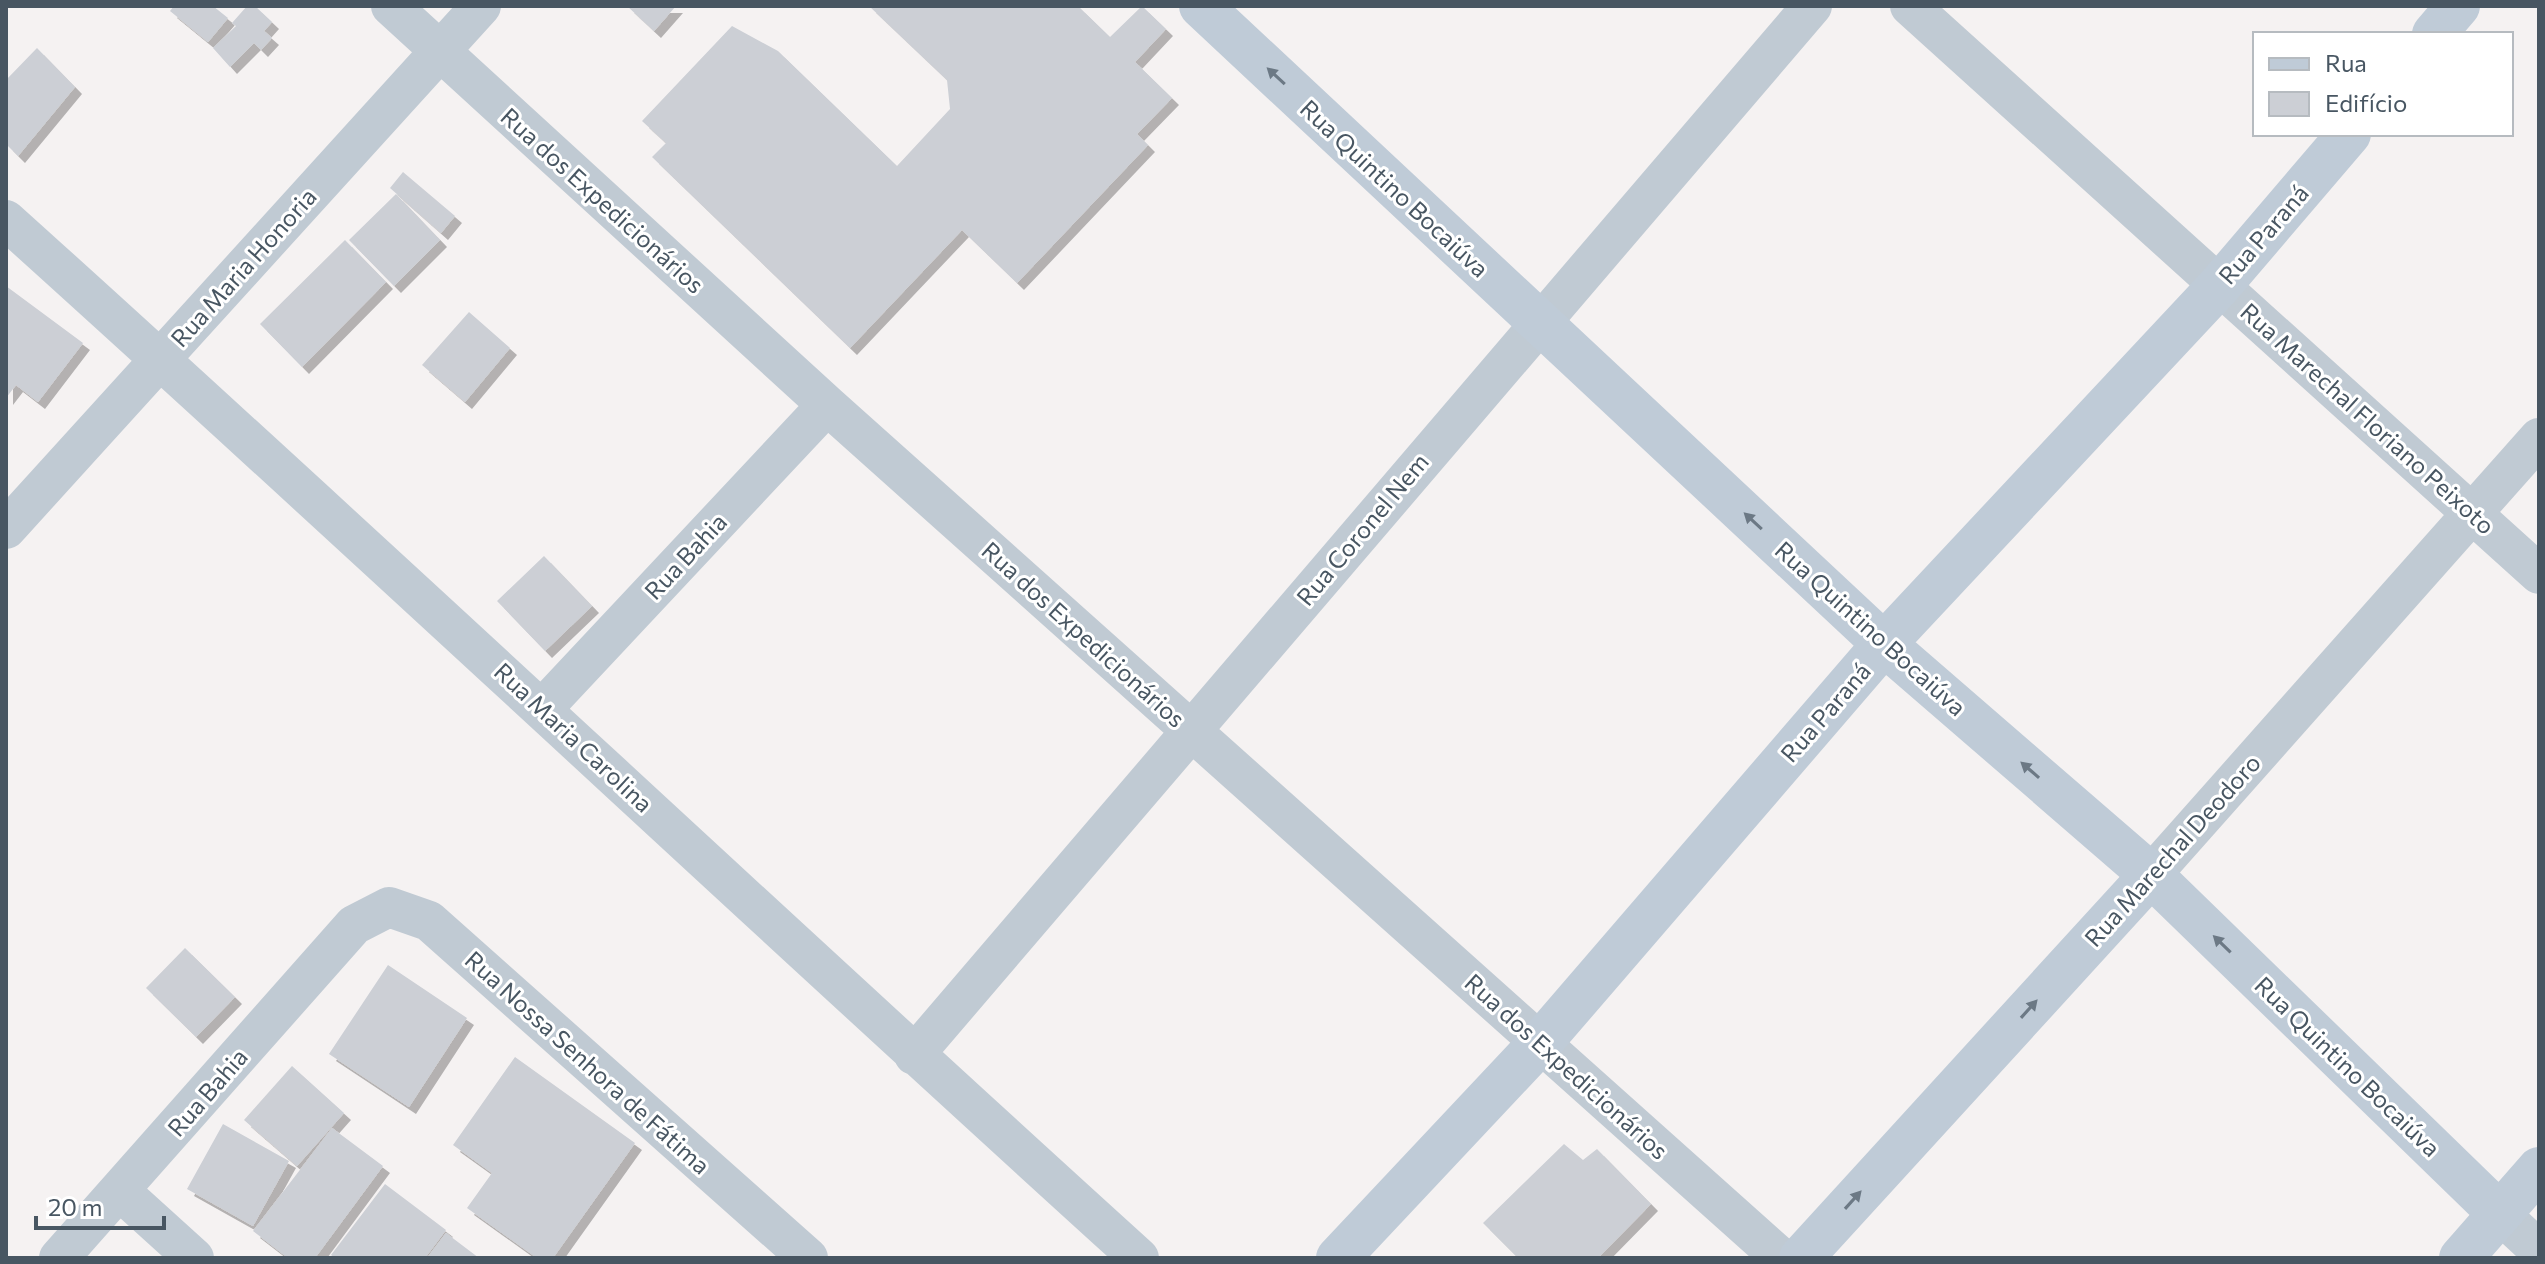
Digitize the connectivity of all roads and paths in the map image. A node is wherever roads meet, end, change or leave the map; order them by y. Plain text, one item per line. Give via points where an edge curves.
1 (391, 6) edge
2 (481, 6) edge
3 (1201, 6) edge
4 (1812, 6) edge
5 (1910, 6) edge
6 (2458, 6) edge
7 (2436, 32) edge
8 (439, 51) junction
9 (2347, 136) edge
10 (6, 220) edge
11 (2220, 285) junction
12 (1538, 322) junction
13 (160, 359) junction
14 (827, 405) junction
15 (2539, 438) edge
16 (2471, 511) junction
17 (6, 529) edge
18 (2539, 574) edge
19 (1884, 644) junction
20 (543, 708) junction
21 (1192, 729) junction
22 (2151, 875) junction
23 (354, 925) joint
24 (1541, 1042) junction
25 (914, 1055) junction
26 (2539, 1169) edge
27 (120, 1191) junction
28 (2499, 1213) junction
29 (2539, 1250) edge
30 (791, 1253) edge
31 (59, 1258) edge
32 (194, 1258) edge
33 (1139, 1258) edge
34 (1338, 1258) edge
35 (1781, 1258) edge
36 (1801, 1258) edge
37 (2461, 1258) edge

1 - 8 street, Rua dos Expedicionários
2 - 8 street, Rua Maria Honoria
12 -> 3 street, Rua Quintino Bocaiúva
4 - 12 street, Rua Coronel Nem
5 - 11 street, Rua Marechal Floriano Peixoto
6 - 7 street
8 - 13 street, Rua Maria Honoria
8 - 14 street, Rua dos Expedicionários
9 - 11 street, Rua Paraná
10 - 13 street, Rua Maria Carolina
11 - 16 street, Rua Marechal Floriano Peixoto
11 - 19 street, Rua Paraná
19 -> 12 street, Rua Quintino Bocaiúva
12 - 21 street, Rua Coronel Nem
13 - 17 street, Rua Maria Honoria
13 - 20 street, Rua Maria Carolina
14 - 20 street, Rua Bahia
14 - 21 street, Rua dos Expedicionários
15 - 16 street, Rua Marechal Deodoro
16 - 18 street, Rua Marechal Floriano Peixoto
16 - 22 street, Rua Marechal Deodoro
22 -> 19 street, Rua Quintino Bocaiúva
19 - 24 street, Rua Paraná
20 - 25 street, Rua Maria Carolina
21 - 24 street, Rua dos Expedicionários
21 - 25 street, Rua Coronel Nem
28 -> 22 street, Rua Quintino Bocaiúva
36 -> 22 street, Rua Marechal Deodoro
23 - 27 street, Rua Bahia
23 - 30 street, Rua Nossa Senhora de Fátima via 389,907 429,921
24 - 34 street, Rua Paraná
24 - 35 street, Rua dos Expedicionários
25 - 33 street, Rua Maria Carolina
26 - 28 street
27 - 31 street, Rua Bahia
27 - 32 street
28 - 29 street, Rua Quintino Bocaiúva
28 - 37 street

